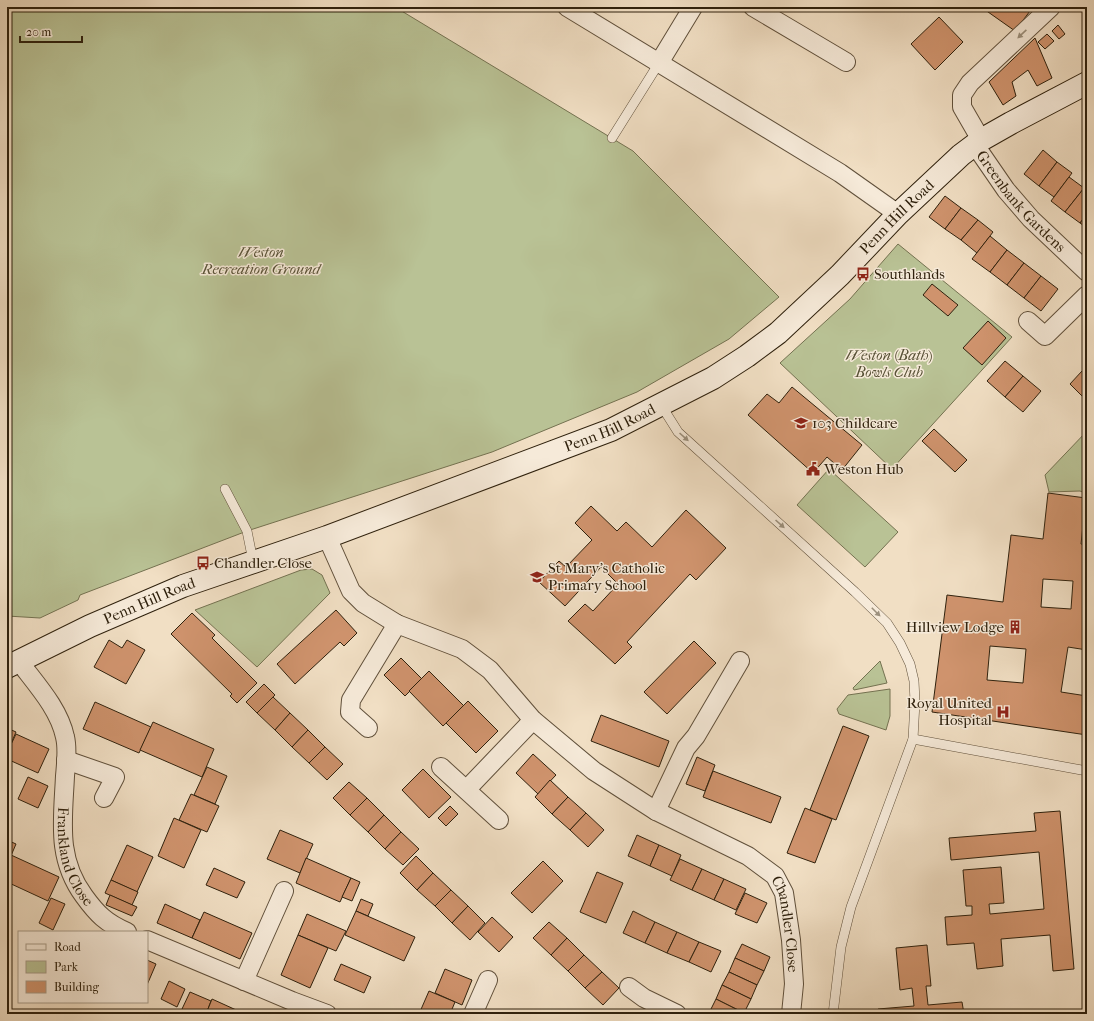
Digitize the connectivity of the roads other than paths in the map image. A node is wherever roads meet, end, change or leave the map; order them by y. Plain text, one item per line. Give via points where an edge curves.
1 (567, 7) edge
2 (693, 7) edge
3 (753, 7) edge
4 (1050, 7) edge
5 (846, 62) dead end
6 (658, 63) junction
7 (1087, 83) edge
8 (612, 138) dead end
9 (978, 142) junction
10 (898, 214) junction
11 (1087, 272) edge
12 (1087, 295) edge
13 (1028, 321) dead end
14 (661, 405) junction
15 (225, 490) dead end
16 (327, 537) junction
17 (254, 561) junction
18 (397, 624) junction
19 (740, 661) dead end
20 (13, 663) edge
21 (533, 720) junction
22 (368, 728) dead end
23 (913, 739) junction
24 (66, 760) junction
25 (441, 767) dead end
26 (1087, 771) edge
27 (466, 789) junction
28 (104, 798) dead end
29 (656, 811) junction
30 (499, 820) dead end
31 (284, 891) dead end
32 (125, 931) edge
33 (148, 940) edge
34 (488, 980) dead end
35 (244, 981) junction
36 (629, 987) dead end
37 (327, 1014) edge
38 (473, 1014) edge
39 (676, 1014) edge
40 (791, 1014) edge
41 (833, 1014) edge

1 - 6 street
2 - 6 street
3 - 5 street
4 -> 9 street via 970,83 962,95 962,107
6 - 8 lane
6 - 10 street via 840,173
7 - 9 street, Penn Hill Road
9 - 10 street, Penn Hill Road via 942,171
9 - 11 street, Greenbank Gardens via 1006,190 1031,219
10 - 14 street, Penn Hill Road via 840,275 778,333 748,356
12 - 13 street via 1045,336
14 - 16 street, Penn Hill Road via 611,430
14 -> 23 lane via 678,432 887,623 910,664 914,681 916,702
15 - 17 lane via 247,530
16 - 17 street, Penn Hill Road
16 - 18 street, Chandler Close via 351,591 363,603
17 - 20 street, Penn Hill Road via 170,591
18 - 21 street, Chandler Close via 462,649 490,670
18 - 22 street via 351,700 350,712
19 - 29 street via 696,736 686,748
20 - 24 street, Frankland Close via 59,718 65,738
21 - 27 street
21 - 29 street, Chandler Close via 594,772
23 - 26 lane
23 - 41 lane via 851,907 841,947
24 - 28 street via 115,777
24 - 32 street, Frankland Close via 63,843 67,867 98,915
25 - 27 street
27 - 30 street
29 - 40 street, Chandler Close via 748,856 775,876 784,893 791,940 794,984
31 - 35 street
33 - 35 street
34 - 38 street
35 - 37 street
36 - 39 street via 644,998

